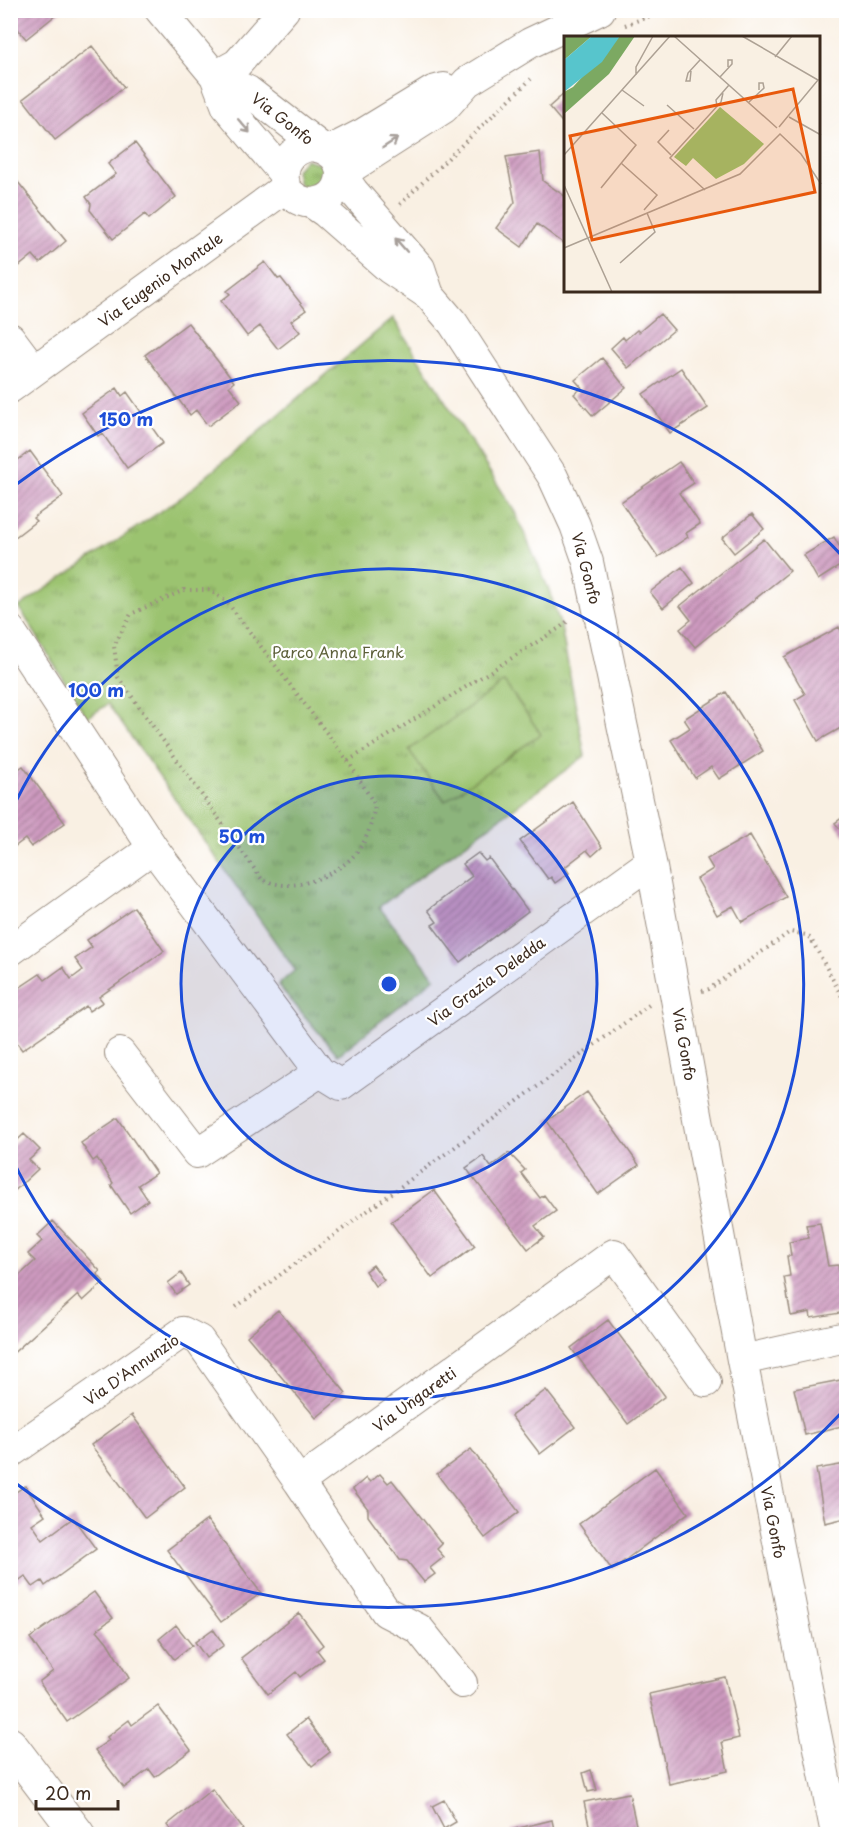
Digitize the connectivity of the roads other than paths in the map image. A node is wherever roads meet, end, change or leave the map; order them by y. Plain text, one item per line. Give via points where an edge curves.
1 (160, 10) edge
2 (284, 10) edge
3 (609, 19) edge
4 (215, 76) junction
5 (330, 157) junction
6 (284, 181) junction
7 (312, 203) junction
8 (429, 295) junction
9 (10, 338) edge
10 (34, 370) junction
11 (10, 388) edge
12 (11, 632) edge
13 (153, 848) junction
14 (651, 862) junction
15 (10, 951) edge
16 (120, 1053) dead end
17 (320, 1072) junction
18 (846, 1337) edge
19 (742, 1360) junction
20 (706, 1382) dead end
21 (10, 1453) edge
22 (299, 1482) junction
23 (462, 1683) dead end
24 (10, 1744) edge
25 (78, 1834) edge
26 (836, 1834) edge

1 - 4 street, Via Gonfo
2 - 4 street via 237,64
3 - 5 street via 530,43 467,82 434,90
4 - 5 street, Via Gonfo via 249,91
4 -> 6 street, Via Gonfo via 227,107
5 - 6 street, Via Gonfo via 309,146 299,149 286,163
5 - 7 street via 340,183 321,202
8 -> 5 street, Via Gonfo via 420,268 353,191
6 - 7 street, Via Gonfo via 296,198
6 - 10 street, Via Eugenio Montale
7 - 8 street, Via Gonfo via 390,269
8 - 14 street, Via Gonfo via 453,323 553,477 575,525 596,597
9 - 10 street
10 - 11 street, Via Eugenio Montale
12 - 13 street
13 - 15 street
13 - 17 street
14 - 17 street, Via Grazia Deledda via 341,1085
14 - 19 street, Via Gonfo
16 - 17 street via 197,1153
18 - 19 street
19 - 26 street, Via Gonfo
20 - 22 street, Via Ungaretti via 615,1254
21 - 22 street, Via D'Annunzio via 183,1332 199,1340
22 - 23 street via 386,1612 419,1629
24 - 25 street

